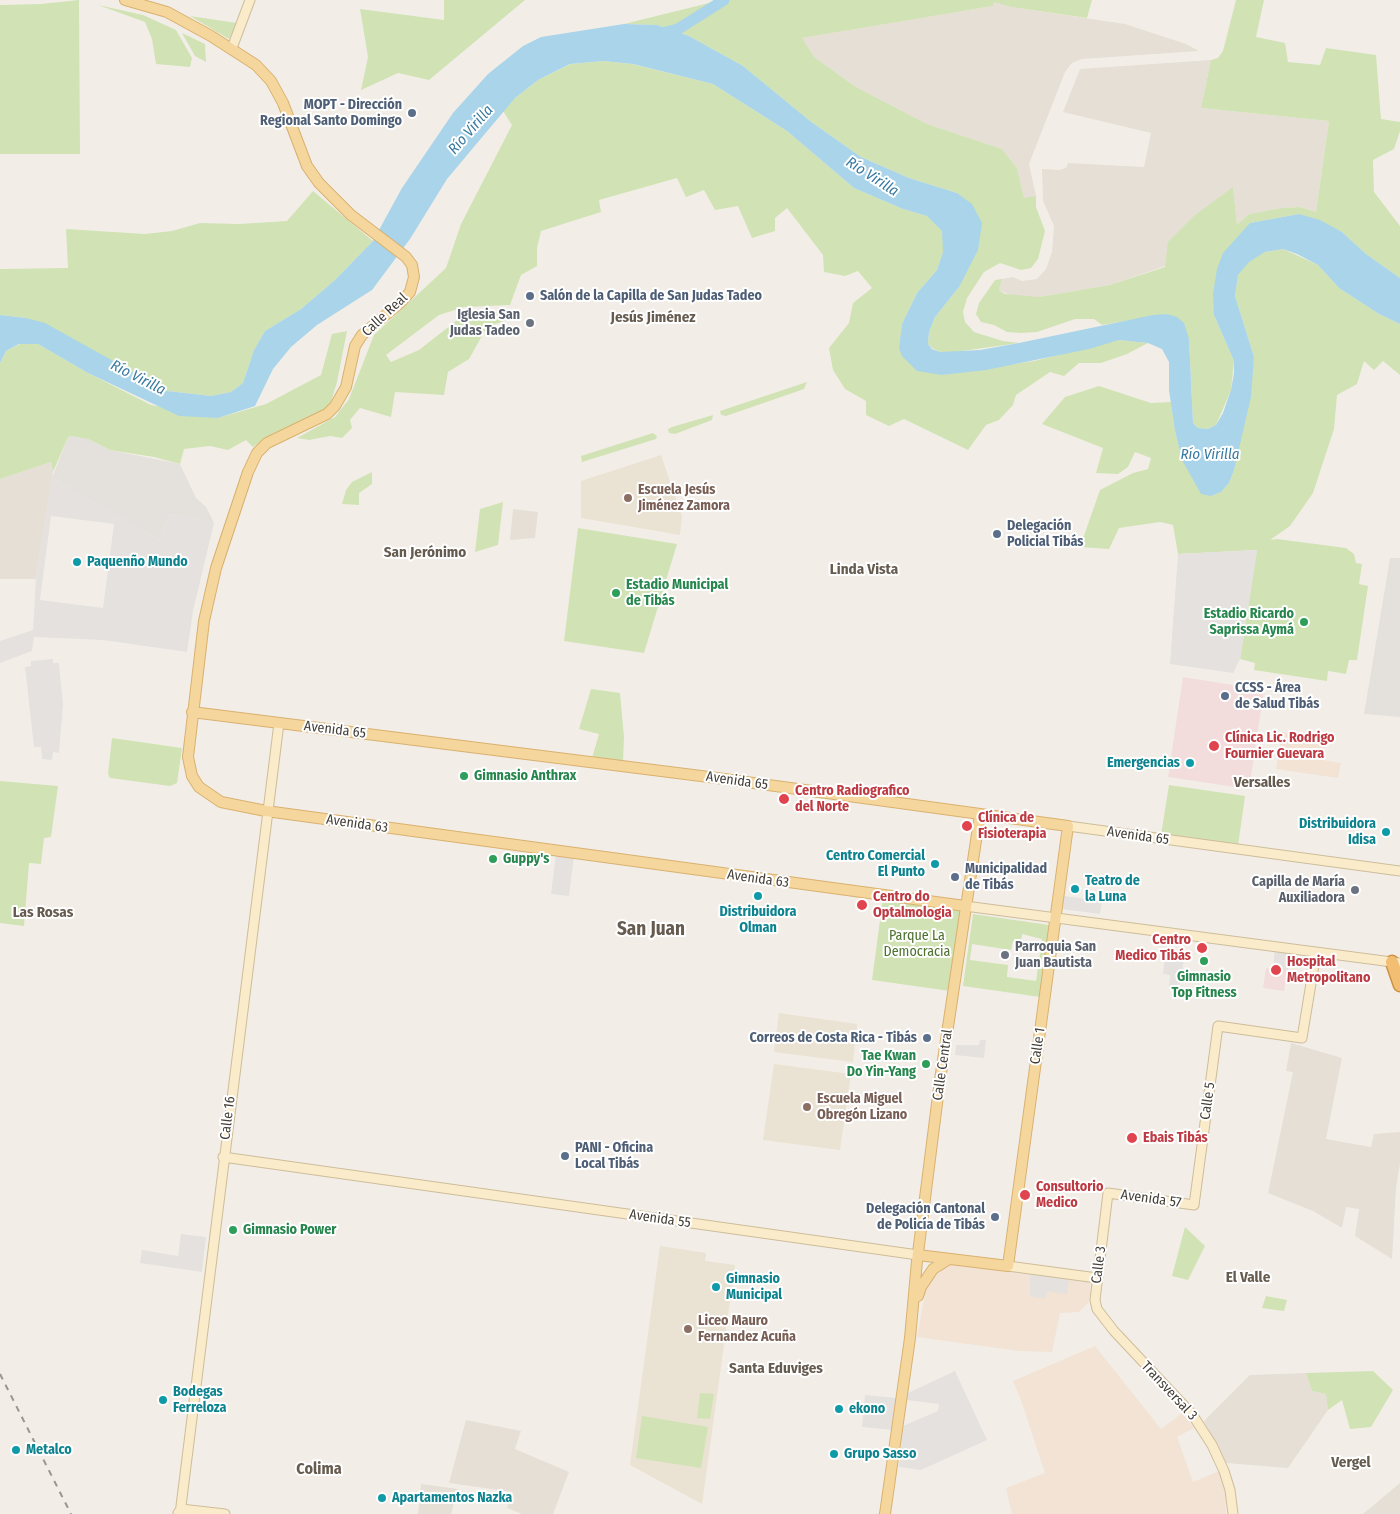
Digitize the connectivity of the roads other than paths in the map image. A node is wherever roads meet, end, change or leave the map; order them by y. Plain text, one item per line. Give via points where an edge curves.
1 (126, 0) edge
2 (250, 0) edge
3 (232, 48) junction
4 (192, 712) junction
5 (279, 723) junction
6 (266, 811) junction
7 (980, 814) junction
8 (1068, 826) junction
9 (1400, 871) edge
10 (965, 906) junction
11 (1055, 919) junction
12 (1316, 953) junction
13 (1396, 963) edge
14 (1400, 985) edge
15 (223, 1157) junction
16 (1108, 1193) joint
17 (1194, 1205) joint
18 (918, 1255) junction
19 (950, 1259) junction
20 (1008, 1266) junction
21 (1097, 1278) junction
22 (912, 1316) junction
23 (1114, 1331) joint
24 (180, 1512) edge
25 (225, 1514) edge
26 (885, 1514) edge
27 (1233, 1514) edge

1 - 3 main road, Calle Real via 167,12
2 - 3 street
3 - 4 main road, Calle Real via 256,65 271,81 307,166 334,200 406,257 412,265 413,285 400,302 362,335 355,346 346,387 335,406 327,414 267,443 253,460 209,594
4 - 5 main road, Avenida 65
4 - 6 main road, Avenida 63 via 188,757 190,770 199,787 221,802
5 - 6 street, Calle 16
5 - 7 main road, Avenida 65
6 - 10 main road, Avenida 63
6 - 15 street, Calle 16
7 - 8 main road, Avenida 65
7 - 10 main road, Calle Central
8 - 9 street, Avenida 65
8 - 11 main road, Calle 1
10 - 11 street, Avenida 63
10 - 18 main road, Calle Central
11 - 12 street, Avenida 63
11 - 20 main road, Calle 1
12 - 13 street, Avenida 63
12 - 17 street, Calle 5 via 1302,1038 1218,1026
13 - 14 highway
15 - 18 street, Avenida 55
15 - 24 street, Calle 16
16 - 17 street, Avenida 57
16 - 21 street, Calle 3
18 - 19 main road, Avenida 55
18 - 22 main road, Calle Central
19 - 20 main road, Avenida 55
19 - 22 main road, Calle Central via 926,1277
20 - 21 street, Avenida 55
21 - 23 street, Calle 3 via 1097,1309
22 - 26 main road, Calle Central
23 - 27 street, Transversal 3 via 1192,1414 1224,1471
24 - 25 street

